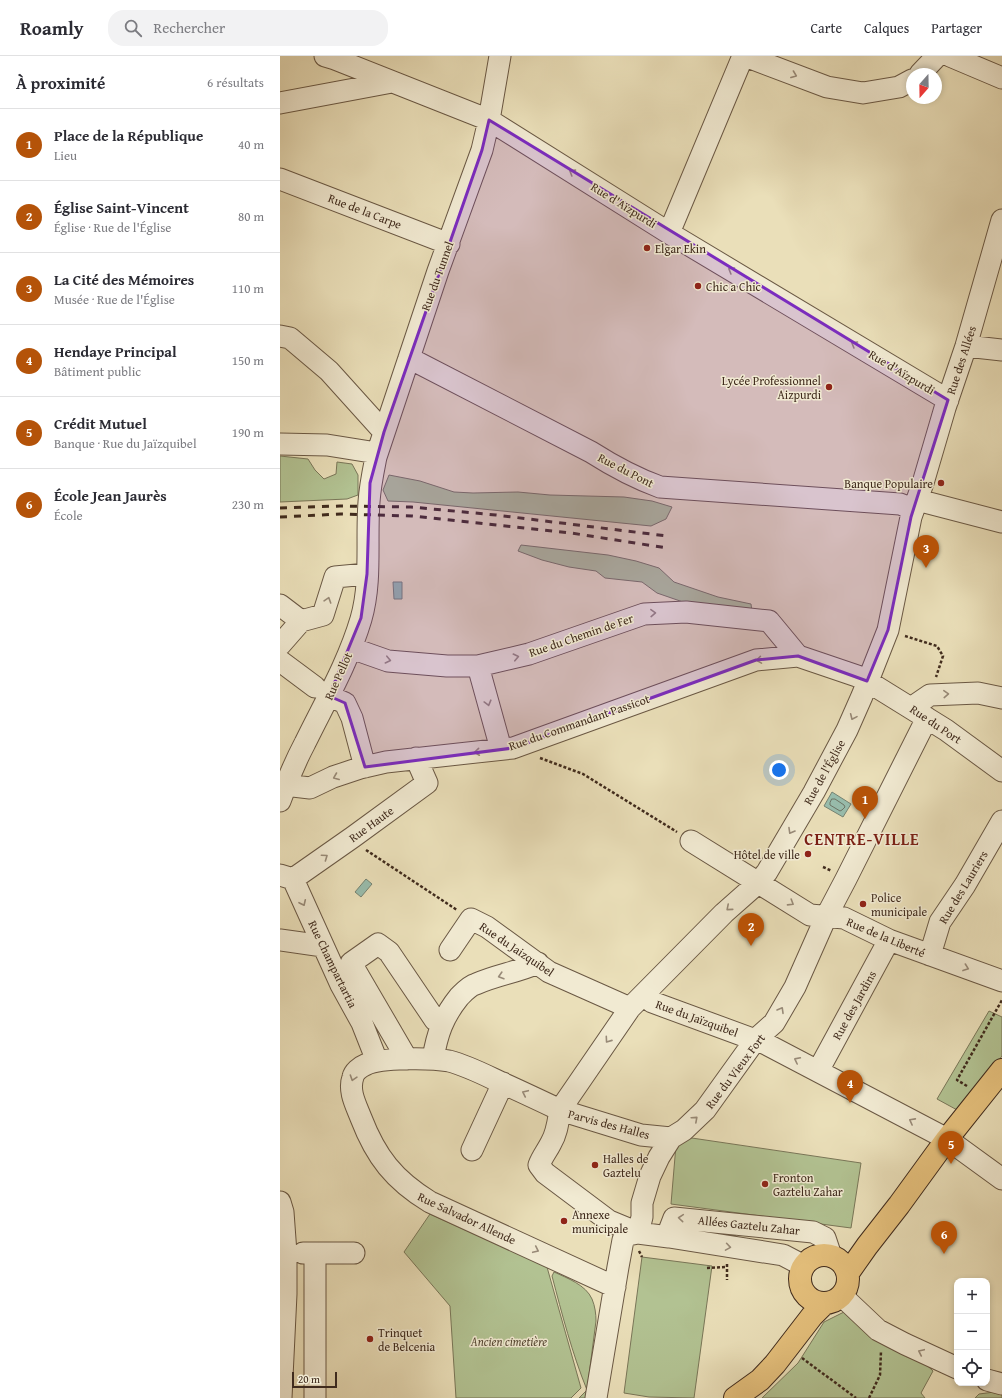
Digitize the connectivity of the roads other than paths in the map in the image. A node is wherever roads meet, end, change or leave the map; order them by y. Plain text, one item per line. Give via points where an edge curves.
1 (324, 56) edge
2 (500, 56) edge
3 (744, 56) edge
4 (938, 56) edge
5 (950, 56) edge
6 (926, 68) edge
7 (1002, 78) edge
8 (392, 82) junction
9 (906, 83) edge
10 (280, 103) edge
11 (489, 120) junction
12 (280, 179) edge
13 (1002, 220) edge
14 (670, 233) junction
15 (449, 244) junction
16 (280, 336) edge
17 (966, 346) junction
18 (1002, 350) edge
19 (409, 358) junction
20 (948, 400) junction
21 (384, 432) junction
22 (280, 444) edge
23 (377, 453) junction
24 (916, 504) junction
25 (1002, 522) edge
26 (369, 543) joint
27 (367, 574) junction
28 (280, 605) edge
29 (300, 621) junction
30 (280, 645) edge
31 (351, 648) junction
32 (798, 656) junction
33 (280, 661) edge
34 (478, 666) junction
35 (868, 681) junction
36 (322, 691) junction
37 (1002, 698) edge
38 (919, 713) junction
39 (507, 748) junction
40 (416, 758) junction
41 (365, 767) junction
42 (1002, 771) edge
43 (283, 792) edge
44 (1002, 821) edge
45 (691, 841) road end
46 (286, 877) edge
47 (759, 882) junction
48 (826, 917) junction
49 (280, 940) edge
50 (890, 940) junction
51 (323, 946) junction
52 (450, 950) dead end
53 (930, 954) junction
54 (538, 963) junction
55 (1002, 981) edge
56 (636, 1001) junction
57 (442, 1024) junction
58 (756, 1039) junction
59 (407, 1059) junction
60 (433, 1059) junction
61 (376, 1061) junction
62 (1002, 1070) edge
63 (818, 1071) junction
64 (502, 1083) junction
65 (560, 1110) junction
66 (671, 1138) junction
67 (947, 1139) junction
68 (472, 1150) dead end
69 (999, 1170) edge
70 (280, 1202) edge
71 (638, 1233) junction
72 (669, 1237) junction
73 (286, 1253) junction
74 (315, 1253) junction
75 (354, 1253) dead end
76 (839, 1263) junction
77 (804, 1266) junction
78 (615, 1287) junction
79 (825, 1299) junction
80 (283, 1315) edge
81 (954, 1367) edge
82 (990, 1381) edge
83 (1002, 1384) edge
84 (281, 1395) edge
85 (315, 1395) edge
86 (596, 1398) edge
87 (735, 1398) edge

1 - 8 street, Rue d'Aïzpurdi
2 - 11 street, Rue du Tunnel
3 -> 9 street via 827,88 863,93 899,87
3 - 14 street
4 - 6 street
5 - 7 street
8 - 10 street
8 - 11 street, Rue d'Aïzpurdi
14 -> 11 street, Rue d'Aïzpurdi
11 - 15 street, Rue du Tunnel via 482,150
12 - 15 street, Rue de la Carpe
13 - 17 street, Rue des Allées
20 -> 14 street, Rue d'Aïzpurdi
15 - 19 street, Rue du Tunnel
16 - 21 street via 290,338 329,371
17 - 18 street
17 - 20 street, Rue des Allées
19 - 21 street, Rue du Tunnel
19 - 24 street, Rue du Pont via 640,480 660,487
20 - 24 street, Rue des Allées
21 - 23 street, Rue du Tunnel
22 - 23 street via 327,445
23 - 26 street, Rue du Tunnel via 370,483
24 - 25 street, Rue du Pont via 926,502
24 - 35 street, Rue de l'Église via 888,630
26 - 27 street, Rue Pellot
29 -> 27 street via 323,615 335,576
27 - 31 street, Rue Pellot via 361,618
28 - 29 street
29 - 30 street
31 -> 34 street, Rue du Chemin de Fer via 388,660 447,666
31 - 36 street, Rue Pellot
34 -> 32 street, Rue du Chemin de Fer via 529,654 644,614 686,612 769,621
32 - 35 street, Rue du Commandant Passicot
32 -> 39 street, Rue du Commandant Passicot via 756,660
33 - 36 street
34 -> 39 street
35 - 38 street, Rue du Port
35 -> 47 street, Rue de l'Église via 840,744 814,792
36 - 41 street via 346,703
36 - 43 street, Rue Pellot
38 -> 37 street via 930,695 978,693
38 - 42 street, Rue du Port
38 - 48 street, Rue du Vieux Fort via 846,880
39 -> 40 street, Rue du Commandant Passicot
40 - 41 street, Rue du Commandant Passicot
46 -> 40 street, Rue Haute via 353,838 427,783
41 -> 43 street, Rue du Commandant Passicot via 333,777 310,788 293,786
44 - 53 street, Rue des Lauriers via 940,922
45 - 47 street, Rue de la Liberté
46 -> 51 street, Rue Champartartia
47 -> 48 street, Rue de la Liberté via 810,915
47 -> 56 street, Rue de l'Église via 724,913
48 - 50 street, Rue de la Liberté via 844,918
58 -> 48 street, Rue du Vieux Fort via 774,1023 795,986
49 - 51 street
50 - 53 street, Rue de la Liberté
50 - 63 street, Rue des Jardins
51 - 61 street, Rue Champartartia via 362,1023
52 - 54 street, Rue du Jaizquibel via 471,919
53 -> 55 street, Rue de la Liberté
54 - 56 street, Rue du Jaizquibel via 549,972
54 -> 57 street via 475,984 464,992
56 - 58 street, Rue du Jaïzquibel via 652,1002
56 -> 65 street
57 - 59 street via 435,1020 389,952 378,944 351,963
57 - 60 street
63 -> 58 street, Rue du Jaïzquibel
66 -> 58 street, Rue du Vieux Fort via 706,1110
59 - 60 street, Rue Salvador Allende
59 - 61 street, Rue Salvador Allende
60 - 64 street, Rue Salvador Allende via 449,1061
61 -> 78 street, Rue Salvador Allende via 365,1064 356,1071 351,1086 352,1096 368,1136 381,1158 412,1192
62 - 67 main road
67 -> 63 street, Rue du Jaïzquibel
65 -> 64 street, Rue Salvador Allende
64 - 68 street
65 - 66 street, Parvis des Halles via 641,1135
65 - 71 street, Parvis des Halles via 557,1130 539,1166 609,1221
66 - 71 street, Rue du Vieux Fort via 650,1176 642,1203
67 - 69 street, Rue du Jaïzquibel
67 - 76 main road via 867,1246 845,1254
70 - 73 street
71 - 72 street, Allées Gaztelu Zahar
71 - 78 street via 628,1235 623,1240
76 -> 72 street, Allées Gaztelu Zahar via 825,1238 813,1232 674,1218
72 -> 77 street, Allées Gaztelu Zahar via 783,1255
73 - 74 street
73 - 80 street
74 - 75 street
74 - 85 street
76 - 77 main road via 824,1255 816,1256
76 - 79 main road via 849,1282 846,1290
77 - 79 main road via 800,1279 804,1293
78 - 86 street
81 -> 79 street via 878,1330
79 - 87 main road via 760,1380
80 - 84 street
82 - 83 street
84 - 85 street

